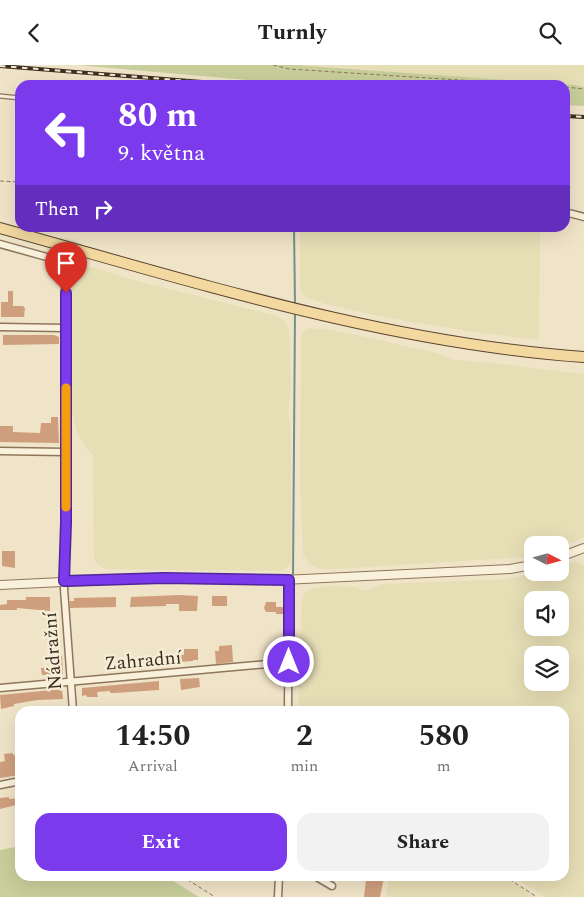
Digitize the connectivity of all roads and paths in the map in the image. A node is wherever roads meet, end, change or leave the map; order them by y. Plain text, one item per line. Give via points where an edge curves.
1 (273, 65) edge
2 (460, 80) edge
3 (570, 88) edge
4 (584, 89) edge
5 (0, 96) edge
6 (15, 98) edge
7 (0, 181) edge
8 (15, 182) edge
9 (570, 213) edge
10 (584, 217) edge
11 (0, 228) edge
12 (0, 244) edge
13 (0, 327) edge
14 (66, 327) junction
15 (584, 357) edge
16 (0, 451) edge
17 (66, 452) junction
18 (584, 548) edge
19 (569, 554) edge
20 (524, 566) edge
21 (289, 580) junction
22 (64, 581) junction
23 (0, 585) edge
24 (289, 662) junction
25 (71, 683) junction
26 (0, 689) edge
27 (73, 706) edge
28 (288, 706) edge
29 (15, 782) edge
30 (0, 785) edge
31 (190, 881) edge
32 (279, 881) edge
33 (324, 881) edge
34 (512, 881) edge
35 (332, 886) dead end
36 (215, 897) edge
37 (278, 897) edge
38 (537, 897) edge

1 - 2 path via 289,69
3 - 4 path
5 - 6 lane
7 - 8 path
9 - 10 street
11 - 15 main road via 295,309 402,333 516,352
12 - 14 street, Nádražní via 60,262 65,276
13 - 14 street
14 - 17 street, Nádražní
16 - 17 street
17 - 22 street, Nádražní
18 - 19 street
20 - 21 street
21 - 22 street via 164,578
21 - 24 street
22 - 23 street
22 - 25 street, Nádražní
24 - 25 street, Zahradní
24 - 28 street
25 - 26 street, Zahradní
25 - 27 street, Nádražní
29 - 30 street
31 - 36 path
32 - 37 street
33 - 35 street
34 - 38 path

